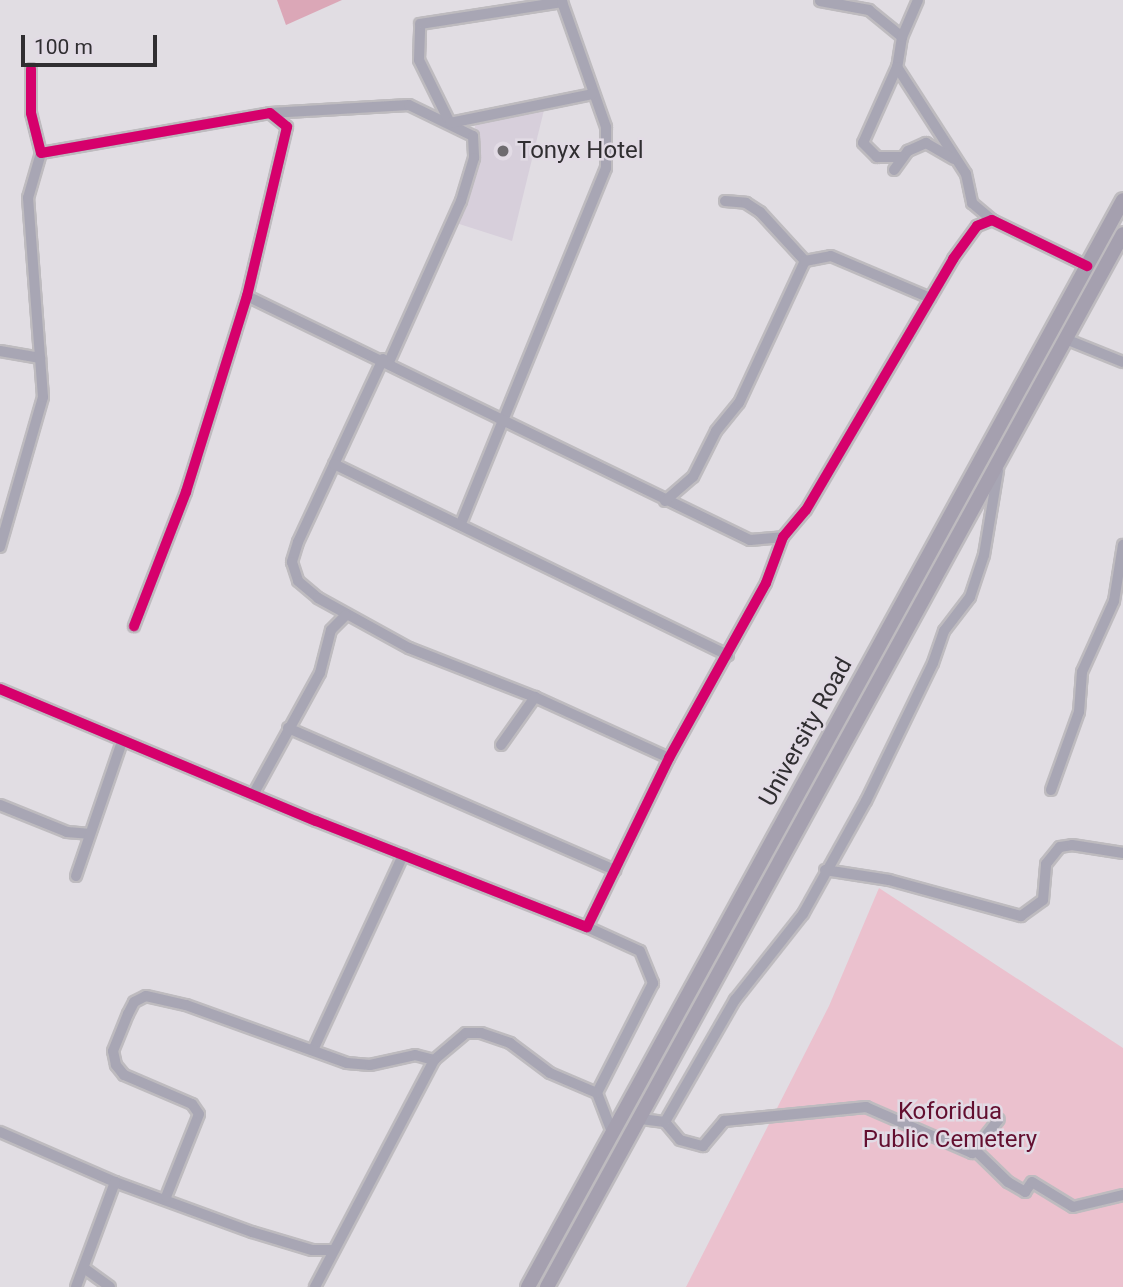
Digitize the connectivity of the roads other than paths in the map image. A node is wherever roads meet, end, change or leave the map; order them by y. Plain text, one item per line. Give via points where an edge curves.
1 (918, 0) edge
2 (562, 1) edge
3 (820, 1) edge
4 (902, 37) junction
5 (897, 67) junction
6 (31, 69) dead end
7 (592, 94) junction
8 (271, 113) junction
9 (450, 123) junction
10 (943, 138) junction
11 (926, 144) junction
12 (41, 153) junction
13 (900, 157) junction
14 (958, 161) junction
15 (894, 170) dead end
16 (1123, 200) edge
17 (725, 201) dead end
18 (992, 220) junction
19 (1123, 234) edge
20 (805, 261) junction
21 (1087, 266) junction
22 (247, 296) junction
23 (930, 298) junction
24 (1068, 340) junction
25 (0, 351) edge
26 (40, 358) junction
27 (386, 361) junction
28 (1123, 362) edge
29 (502, 420) junction
30 (334, 464) junction
31 (998, 470) junction
32 (665, 501) junction
33 (461, 524) junction
34 (783, 537) junction
35 (1123, 545) edge
36 (0, 547) edge
37 (346, 615) junction
38 (134, 626) dead end
39 (728, 655) junction
40 (0, 689) edge
41 (535, 697) junction
42 (288, 728) junction
43 (121, 742) junction
44 (501, 745) dead end
45 (669, 758) junction
46 (1051, 790) dead end
47 (254, 793) junction
48 (0, 805) edge
49 (89, 834) junction
50 (1123, 853) edge
51 (402, 855) junction
52 (615, 870) junction
53 (825, 870) junction
54 (76, 876) dead end
55 (587, 927) junction
56 (313, 1050) junction
57 (434, 1060) junction
58 (597, 1093) junction
59 (641, 1119) junction
60 (999, 1119) dead end
61 (666, 1122) junction
62 (611, 1129) junction
63 (0, 1132) edge
64 (976, 1151) junction
65 (115, 1182) junction
66 (1119, 1196) edge
67 (166, 1197) junction
68 (1123, 1206) edge
69 (332, 1250) junction
70 (84, 1268) junction
71 (76, 1287) edge
72 (110, 1287) edge
73 (315, 1287) edge
74 (528, 1287) edge
75 (547, 1287) edge

1 - 4 street
2 - 7 street
2 - 9 street via 420,24 419,60
3 - 4 street via 869,10
4 - 5 street
5 - 10 street via 917,105
5 - 13 street via 863,143 877,157
6 - 12 street via 31,113
7 - 9 street
7 - 29 street via 606,127 606,168
8 - 9 street via 409,105
8 - 12 street
8 - 22 street via 286,127 284,153
9 - 27 street via 472,136 474,158 461,201
10 - 11 street
10 - 14 street
11 - 13 street
11 - 14 street
12 - 26 street via 28,198
13 - 15 street
14 - 18 street via 972,202
16 - 21 highway, University Road
17 - 20 street via 746,203 760,212
18 - 21 street
18 - 23 street via 977,226
19 - 24 highway, University Road
20 - 23 street via 831,256
20 - 32 street via 739,403 716,431 693,477
21 - 62 highway, University Road
22 - 27 street
22 - 38 street via 186,492
23 - 34 street via 806,510
24 - 28 street
24 - 31 highway, University Road
25 - 26 street
26 - 36 street via 43,397
27 - 29 street
27 - 30 street
29 - 32 street
29 - 33 street
30 - 33 street
30 - 37 street via 292,562 298,581
31 - 53 street via 978,579 944,631 914,704
31 - 59 highway, University Road via 738,935
32 - 34 street via 750,540
33 - 39 street
34 - 39 street
35 - 46 street via 1114,601 1082,672 1079,712
37 - 41 street via 409,648
37 - 42 street via 331,630 320,673
39 - 45 street
40 - 43 street
41 - 44 street
41 - 45 street
42 - 47 street
42 - 52 street
43 - 47 street
43 - 49 street
45 - 52 street
47 - 51 street
48 - 49 street via 67,832
49 - 54 street
50 - 53 street via 1060,847 1046,864 1043,900 1021,916 889,880
51 - 55 street
51 - 56 street
52 - 55 street
53 - 61 street via 803,914 716,1028
55 - 58 street via 640,951 653,983
56 - 57 street via 347,1063 370,1065 415,1055
56 - 67 street via 157,996 134,1002 113,1051 116,1065 124,1075 192,1104 199,1114
57 - 58 street via 466,1033 481,1033 510,1043 550,1073
57 - 69 street
58 - 62 street
59 - 61 street
59 - 75 highway, University Road
60 - 64 street
61 - 64 street via 680,1140 703,1146 724,1121 866,1107
62 - 74 highway, University Road
63 - 65 street
64 - 66 street via 1008,1182 1026,1192 1032,1182 1073,1207
65 - 67 street
65 - 70 street
66 - 68 street
67 - 69 street via 264,1236 312,1250
69 - 73 street
70 - 71 street
70 - 72 street

